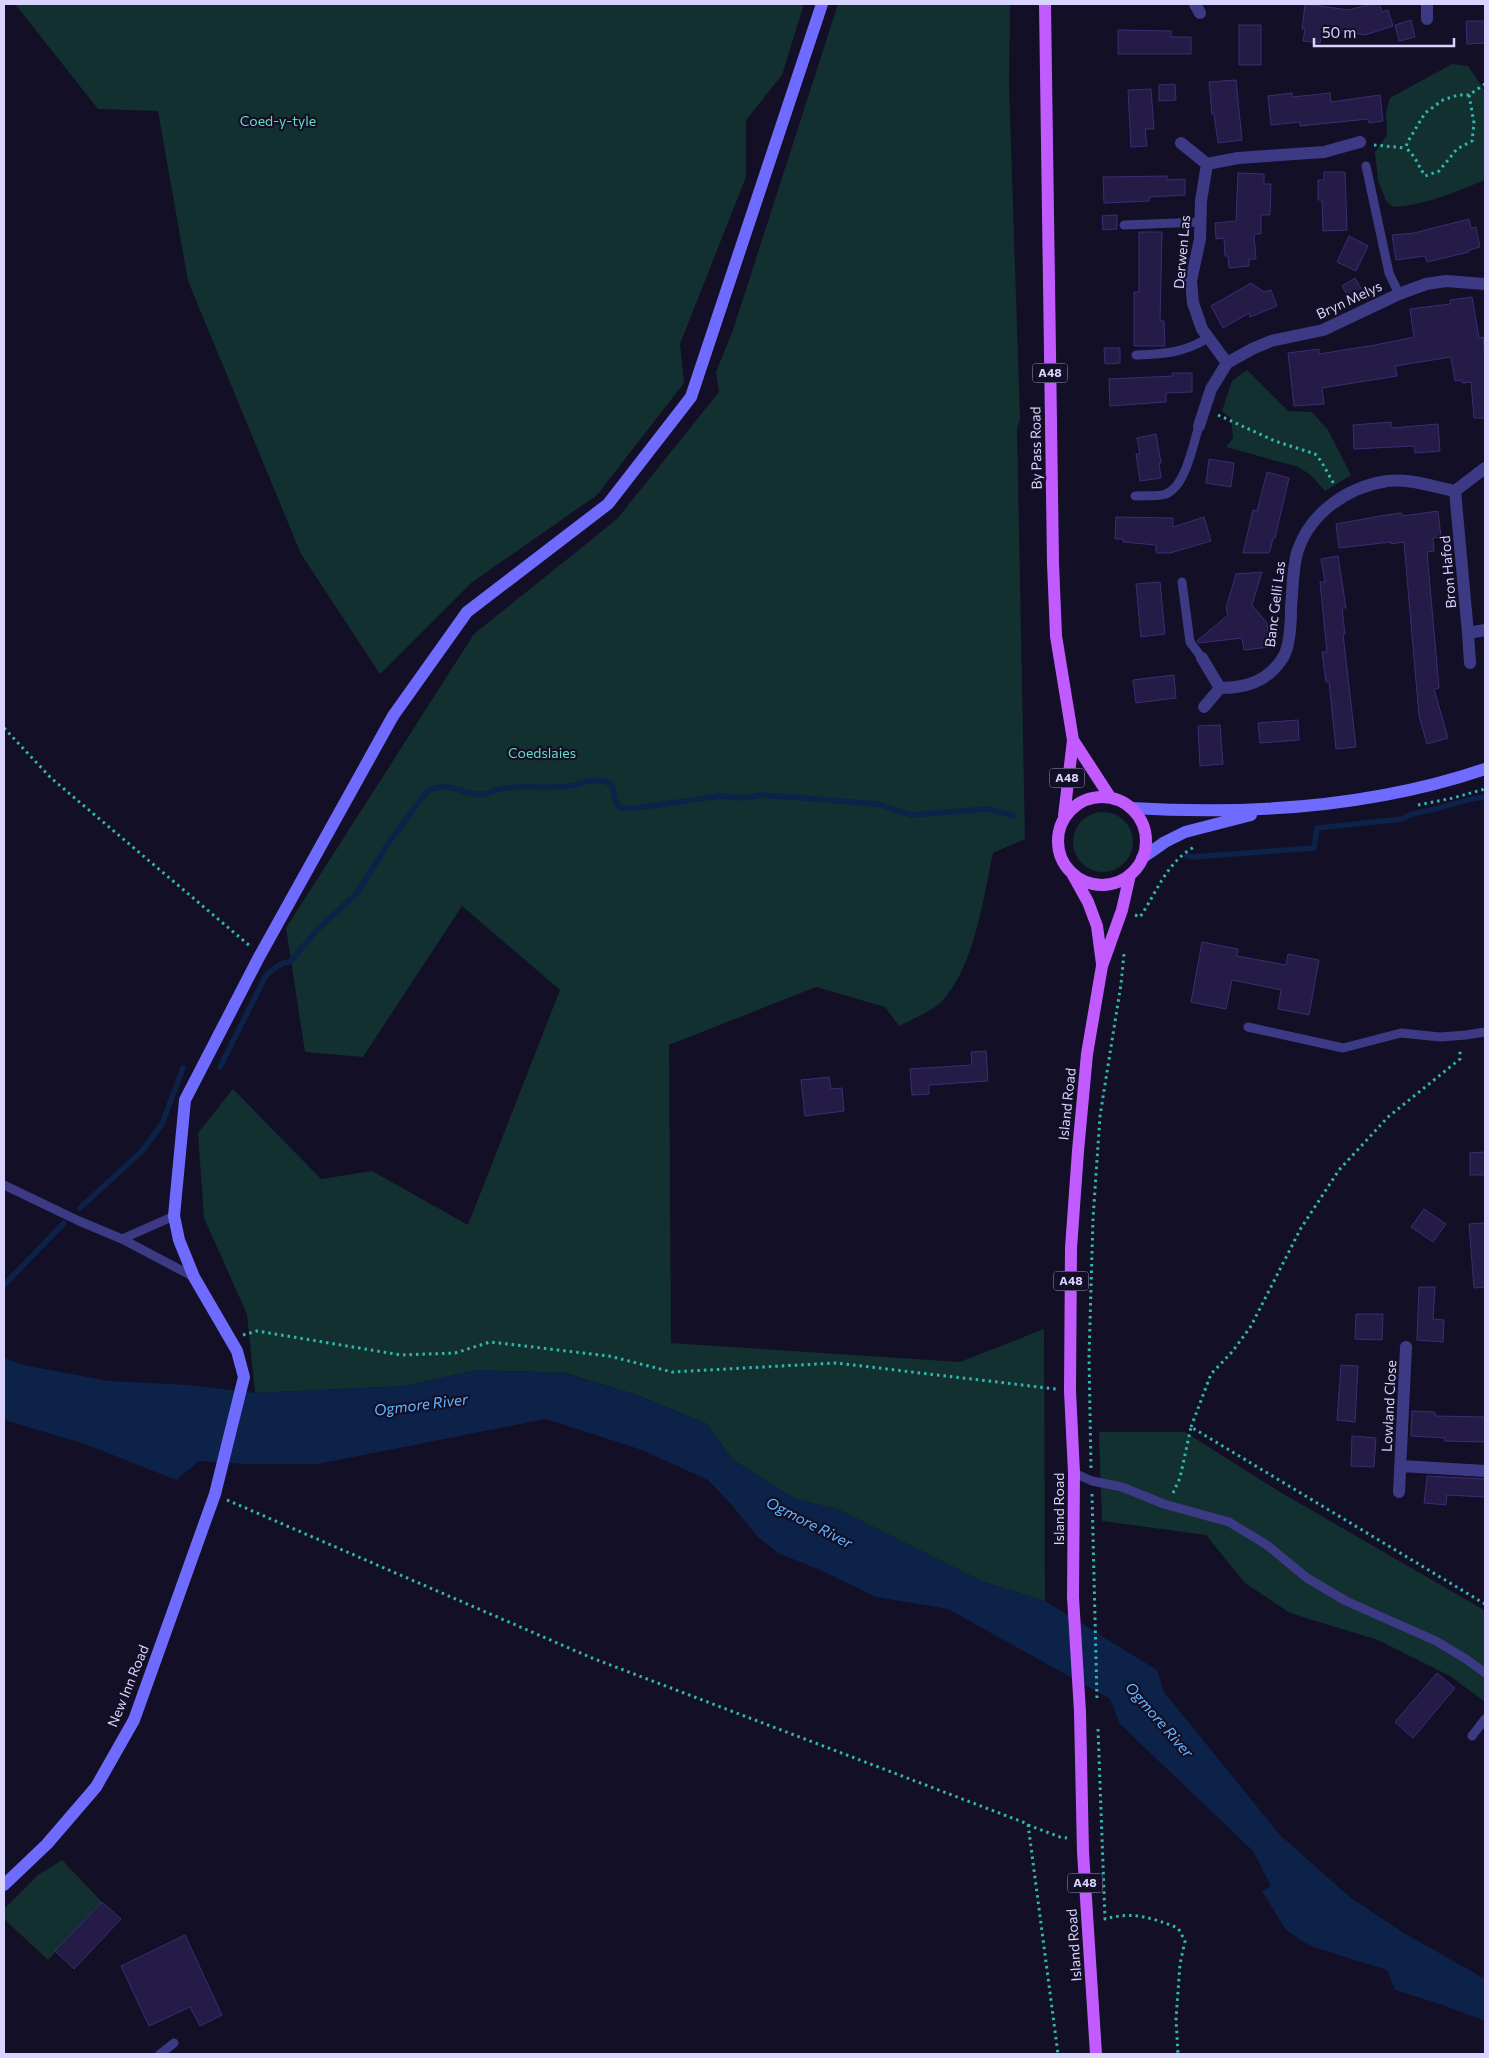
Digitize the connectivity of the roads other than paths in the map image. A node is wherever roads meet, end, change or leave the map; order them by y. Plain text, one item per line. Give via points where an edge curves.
1 (822, 4) edge
2 (1045, 4) edge
3 (1427, 4) edge
4 (1427, 19) dead end
5 (1360, 142) road end
6 (1181, 143) dead end
7 (1207, 164) junction
8 (1366, 166) dead end
9 (1200, 222) junction
10 (1124, 225) dead end
11 (1485, 284) edge
12 (1399, 294) junction
13 (1208, 338) junction
14 (1136, 355) dead end
15 (1227, 363) junction
16 (1199, 426) joint
17 (1485, 468) edge
18 (1455, 491) junction
19 (1135, 496) dead end
20 (1182, 582) dead end
21 (1485, 630) edge
22 (1468, 633) junction
23 (1202, 658) joint
24 (1470, 663) dead end
25 (1220, 688) junction
26 (1204, 707) dead end
27 (1073, 740) junction
28 (1485, 769) edge
29 (1110, 798) junction
30 (1131, 808) junction
31 (1272, 809) junction
32 (1064, 816) junction
33 (1142, 858) junction
34 (1130, 874) junction
35 (1073, 875) junction
36 (1102, 966) junction
37 (1248, 1027) dead end
38 (1485, 1032) edge
39 (4, 1185) edge
40 (174, 1216) junction
41 (122, 1239) junction
42 (194, 1277) junction
43 (1406, 1347) dead end
44 (1401, 1466) junction
45 (1485, 1471) edge
46 (1074, 1472) junction
47 (1399, 1492) dead end
48 (1485, 1673) edge
49 (1485, 1719) edge
50 (1472, 1736) dead end
51 (4, 1885) edge
52 (174, 2044) dead end
53 (160, 2054) edge
54 (1096, 2054) edge

1 - 40 street via 692,396 608,504 467,612 393,716 259,957 185,1100
2 - 27 main road, By Pass Road / A48 via 1053,563 1056,636
3 - 4 street
5 - 7 street via 1324,152 1238,158
6 - 7 street
7 - 9 street, Derwen Las
8 - 12 lane via 1389,273
9 - 10 lane
9 - 13 street, Derwen Las via 1200,239 1191,281 1193,303
11 - 12 street, Bryn Melys via 1446,281
12 - 15 street, Bryn Melys via 1323,330 1272,341
13 - 14 lane via 1171,354
13 - 15 street, Derwen Las
15 - 16 street via 1210,390
16 - 19 lane via 1178,485 1166,494
17 - 18 street
18 - 22 street, Bron Hafod
18 - 25 street, Banc Gelli Las via 1388,481 1358,488 1332,503 1310,524 1298,550 1293,571 1291,622 1283,658 1261,680 1239,688
20 - 23 lane via 1190,642
21 - 22 street
22 - 24 street, Bron Hafod
23 - 25 street
25 - 26 street
27 - 29 main road, By Pass Road / A48
27 - 32 main road, By Pass Road / A48
28 - 31 street via 1388,795
29 - 30 main road
29 - 32 main road via 1085,800
30 - 31 street via 1192,811
30 - 33 main road via 1143,826 1145,848
31 - 33 street via 1185,832
32 - 35 main road via 1058,840 1059,853
33 - 34 main road
34 - 35 main road via 1108,884 1084,881
34 - 36 main road, Island Road / A48 via 1122,910
35 - 36 main road, Island Road / A48 via 1097,926
36 - 46 main road, Island Road / A48 via 1087,1054 1071,1248 1070,1391
37 - 38 lane via 1344,1048 1401,1033 1440,1037
39 - 41 lane
40 - 41 lane
40 - 42 street via 179,1240
41 - 42 lane
42 - 51 street, New Inn Road via 231,1338 244,1377 215,1494 134,1720 96,1787 47,1844
43 - 44 street, Lowland Close
44 - 45 street, Lowland Close
44 - 47 street, Lowland Close
46 - 48 lane via 1092,1481 1122,1487 1168,1505 1229,1522 1266,1545 1307,1578 1346,1601 1436,1641
46 - 54 main road, Island Road / A48 via 1073,1597
49 - 50 lane
52 - 53 lane

